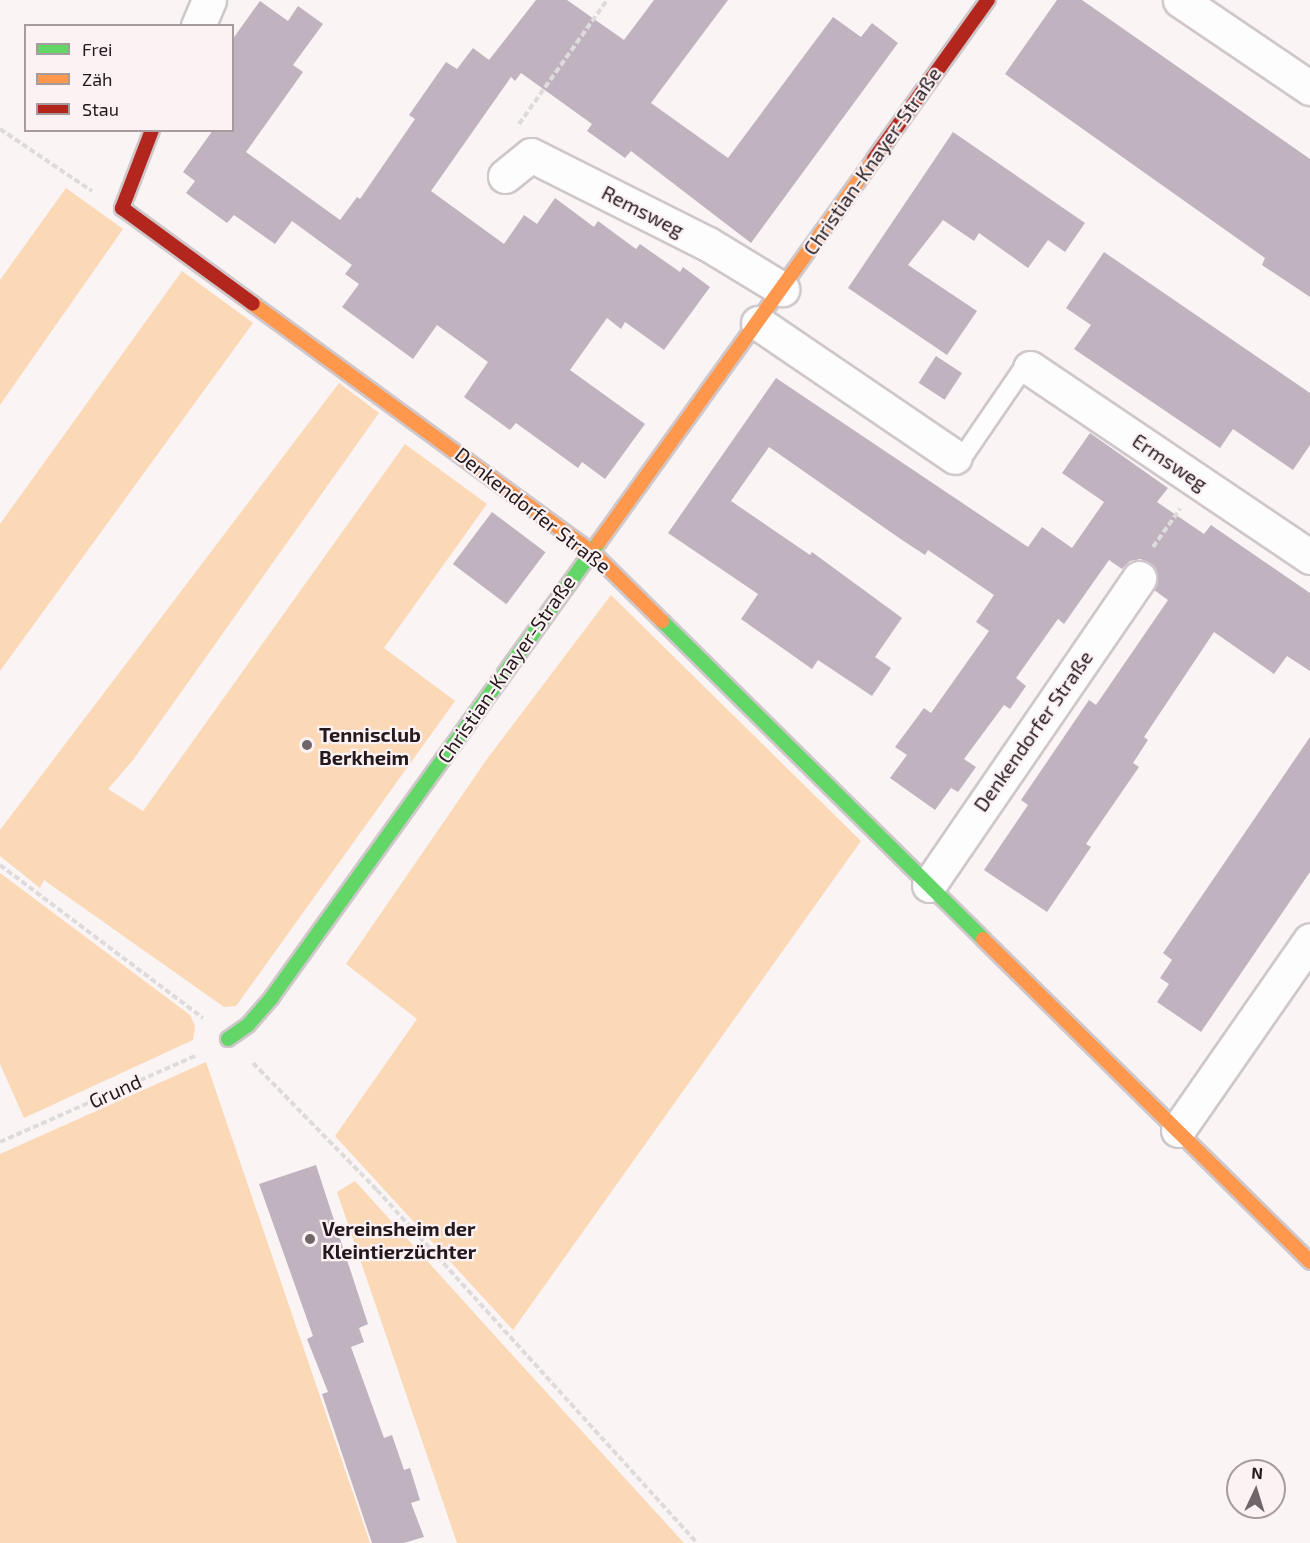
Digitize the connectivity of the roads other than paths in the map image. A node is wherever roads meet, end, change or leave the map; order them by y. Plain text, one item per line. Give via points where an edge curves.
1 (209, 0) edge
2 (988, 0) edge
3 (1180, 0) edge
4 (199, 24) edge
5 (1310, 88) edge
6 (151, 132) edge
7 (504, 176) dead end
8 (782, 289) junction
9 (758, 323) junction
10 (1030, 368) joint
11 (955, 457) joint
12 (591, 551) junction
13 (1310, 556) edge
14 (1139, 578) road end
15 (929, 885) junction
16 (1310, 940) edge
17 (228, 1039) road end
18 (1178, 1130) junction
19 (1310, 1262) edge

1 - 4 street
2 - 8 street, Christian-Knayer-Straße
3 - 5 street
6 - 12 street, Denkendorfer Straße via 122,208
7 - 8 street, Remsweg via 531,155 708,244
8 - 9 street, Christian-Knayer-Straße
9 - 11 street
9 - 12 street, Christian-Knayer-Straße
10 - 11 lane via 1020,373 966,453
10 - 13 street, Ermsweg
12 - 15 street, Denkendorfer Straße
12 - 17 street, Christian-Knayer-Straße via 272,997 248,1025
14 - 15 street, Denkendorfer Straße
15 - 18 street, Denkendorfer Straße
16 - 18 street
18 - 19 street, Denkendorfer Straße

